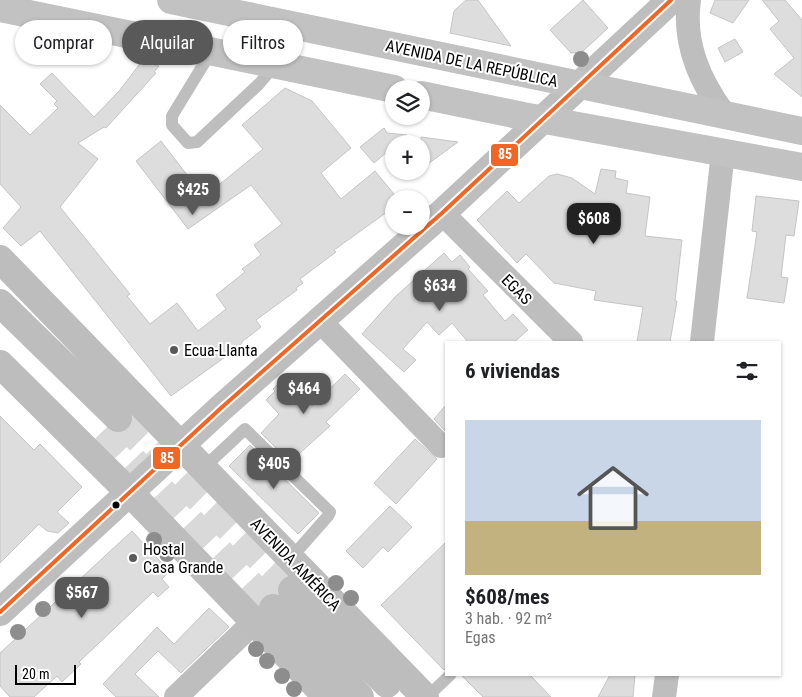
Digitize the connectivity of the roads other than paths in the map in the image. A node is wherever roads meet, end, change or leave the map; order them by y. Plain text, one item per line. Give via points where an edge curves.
1 (172, 0) edge
2 (671, 0) edge
3 (689, 0) edge
4 (0, 8) edge
5 (122, 33) edge
6 (204, 65) edge
7 (274, 65) joint
8 (578, 85) junction
9 (385, 87) edge
10 (430, 97) edge
11 (724, 114) junction
12 (541, 120) junction
13 (802, 131) edge
14 (723, 152) junction
15 (802, 167) edge
16 (442, 213) junction
17 (0, 259) edge
18 (0, 302) edge
19 (320, 321) junction
20 (0, 328) edge
21 (570, 341) edge
22 (702, 341) edge
23 (0, 364) edge
24 (180, 444) junction
25 (441, 446) dead end
26 (213, 459) dead end
27 (129, 492) junction
28 (291, 558) junction
29 (273, 606) junction
30 (0, 612) edge
31 (449, 676) edge
32 (667, 676) edge
33 (176, 697) edge
34 (327, 697) edge
35 (360, 697) edge
36 (400, 697) edge
37 (426, 697) edge
38 (664, 697) edge

1 - 8 main road, AVENIDA DE LA REPÚBLICA
2 - 8 street
3 - 11 street via 688,26 696,65 709,93
4 - 5 main road
6 - 7 lane via 172,116 172,125 192,144 252,90
7 - 9 main road
8 - 11 main road, AVENIDA DE LA REPÚBLICA
8 - 12 street
10 - 12 main road
11 - 13 main road, AVENIDA DE LA REPÚBLICA
12 - 14 main road
12 - 16 street
14 - 15 main road
14 - 22 street
16 - 19 street
16 - 21 street, EGAS
17 - 24 main road, AVENIDA AMÉRICA
18 - 20 main road via 111,424
19 - 24 street
19 - 25 street
23 - 27 main road, AVENIDA AMÉRICA
24 - 27 street
24 - 28 main road, AVENIDA AMÉRICA
26 - 28 lane via 245,429 330,512
27 - 29 main road, AVENIDA AMÉRICA
27 - 30 street
28 - 37 main road, AVENIDA AMÉRICA
29 - 33 street
29 - 34 main road, AVENIDA AMÉRICA
29 - 35 main road, AVENIDA AMÉRICA
29 - 36 main road, AVENIDA AMÉRICA
31 - 37 lane
32 - 38 street

